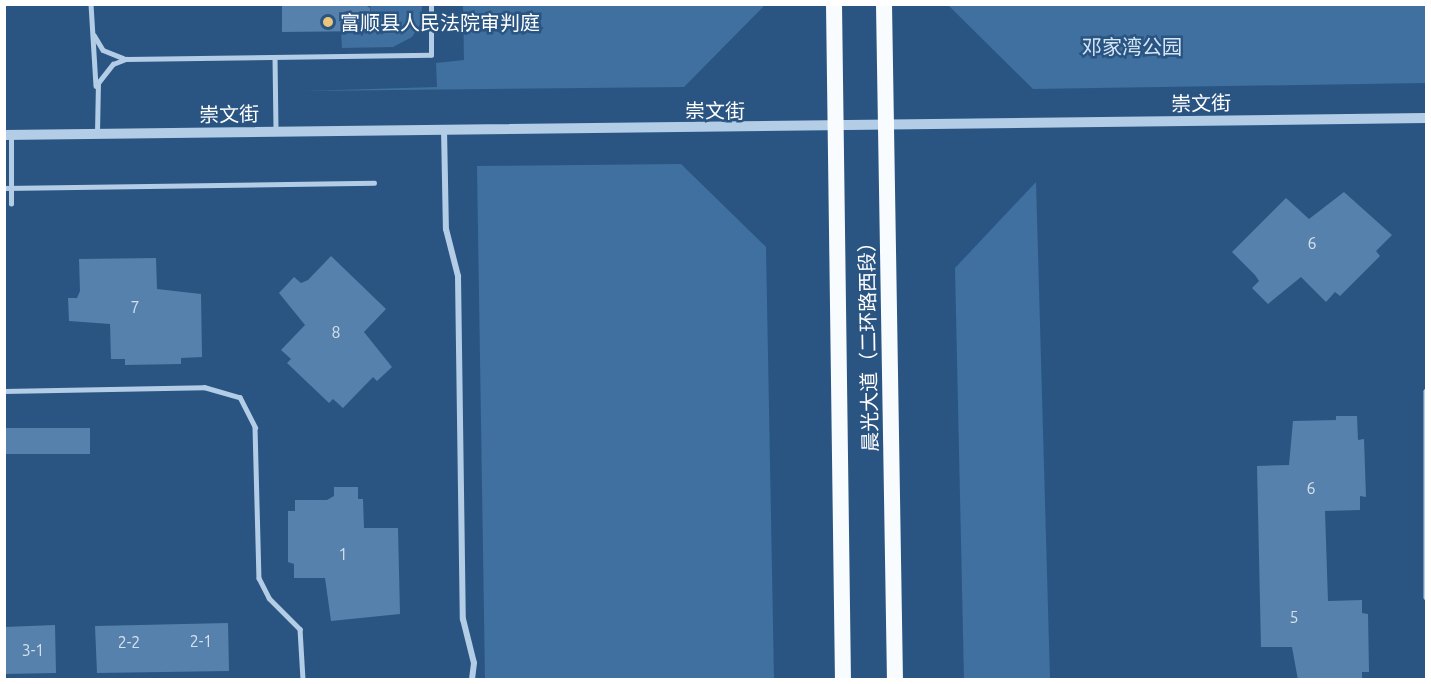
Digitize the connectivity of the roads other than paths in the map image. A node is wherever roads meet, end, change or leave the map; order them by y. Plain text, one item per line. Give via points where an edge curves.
1 (91, 4) edge
2 (431, 4) edge
3 (834, 4) edge
4 (884, 4) edge
5 (91, 27) junction
6 (275, 57) junction
7 (126, 59) junction
8 (96, 92) junction
9 (1426, 118) edge
10 (886, 126) junction
11 (836, 127) junction
12 (444, 129) junction
13 (276, 131) junction
14 (97, 134) junction
15 (8, 135) edge
16 (374, 183) dead end
17 (4, 188) edge
18 (11, 188) junction
19 (11, 204) dead end
20 (4, 391) edge
21 (1426, 391) edge
22 (1426, 597) edge
23 (303, 680) edge
24 (472, 680) edge
25 (843, 680) edge
26 (895, 680) edge

1 - 5 lane
2 - 6 lane via 431,55
3 - 11 highway, 晨光大道（二环路西段）
4 - 10 highway, 晨光大道（二环路西段）
5 - 7 lane via 103,50
5 - 8 lane
6 - 7 lane
6 - 13 lane
7 - 8 lane via 104,73
8 - 14 lane
9 - 10 street, 崇文街
10 - 11 street, 崇文街
10 - 26 highway, 晨光大道（二环路西段）
11 - 12 street, 崇文街
11 - 25 highway, 晨光大道（二环路西段）
12 - 13 street, 崇文街
12 - 24 street via 446,230 458,276 463,619 474,663
13 - 14 street, 崇文街
14 - 15 street, 崇文街
15 - 18 lane
16 - 18 lane
17 - 18 lane
18 - 19 lane
20 - 23 lane via 204,387 240,397 255,427 259,578 269,598 300,629
21 - 22 lane

